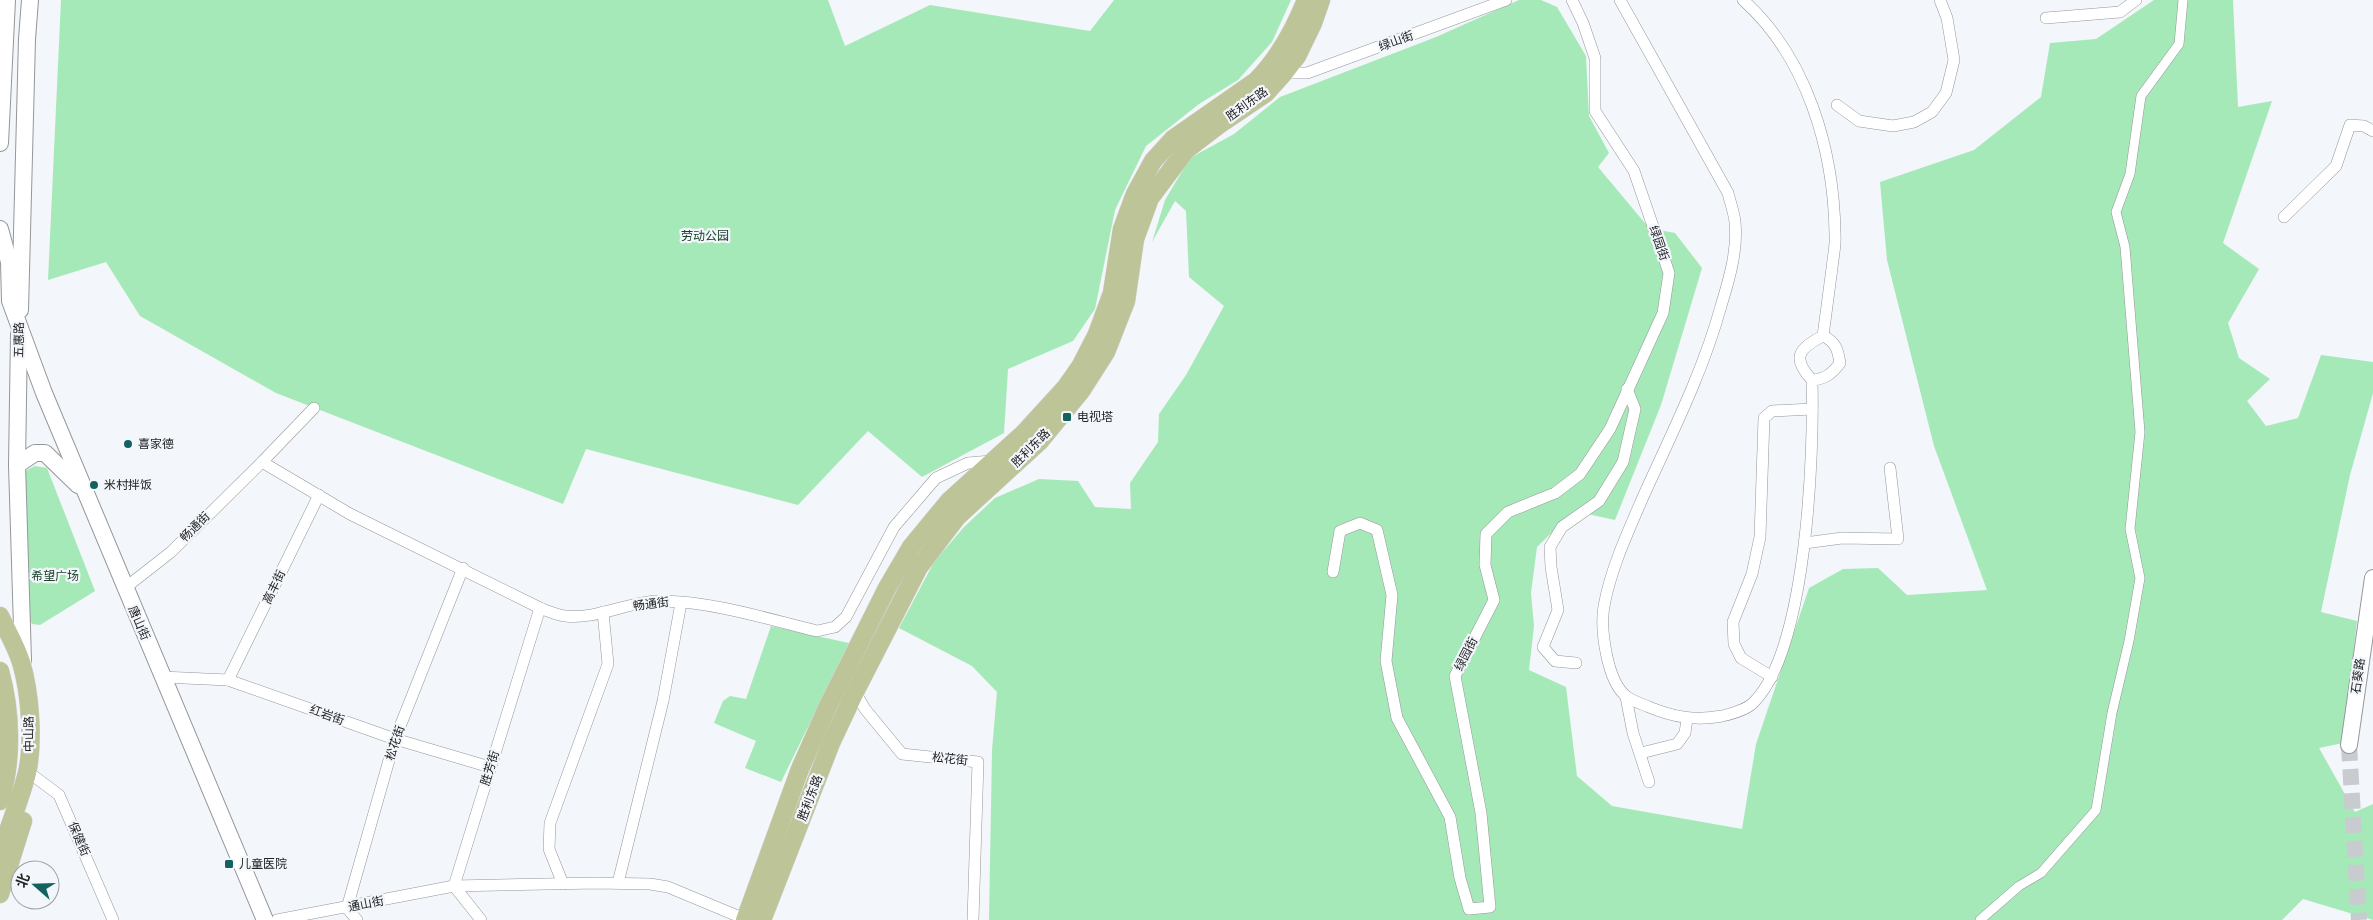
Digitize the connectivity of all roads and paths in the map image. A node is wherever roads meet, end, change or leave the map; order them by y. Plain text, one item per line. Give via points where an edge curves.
1 (7, 0) edge
2 (22, 0) edge
3 (30, 0) edge
4 (1306, 0) edge
5 (1321, 0) edge
6 (1506, 0) edge
7 (1572, 0) edge
8 (1620, 0) edge
9 (1743, 0) edge
10 (1940, 0) edge
11 (2136, 0) edge
12 (2183, 0) edge
13 (2046, 18) dead end
14 (5, 39) junction
15 (1284, 73) junction
16 (1838, 105) dead end
17 (2373, 131) edge
18 (0, 143) edge
19 (2284, 217) dead end
20 (0, 228) edge
21 (19, 324) junction
22 (1823, 336) junction
23 (1812, 380) junction
24 (1627, 389) junction
25 (314, 408) dead end
26 (1812, 409) junction
27 (991, 461) junction
28 (262, 462) junction
29 (17, 465) junction
30 (1890, 468) dead end
31 (83, 490) junction
32 (320, 495) junction
33 (1805, 543) junction
34 (463, 568) junction
35 (1333, 572) dead end
36 (2373, 578) edge
37 (125, 588) junction
38 (681, 603) junction
39 (540, 608) junction
40 (603, 612) junction
41 (0, 616) edge
42 (1576, 663) dead end
43 (0, 670) edge
44 (162, 677) junction
45 (1772, 677) junction
46 (25, 679) junction
47 (228, 680) junction
48 (855, 692) junction
49 (1626, 697) junction
50 (1687, 719) junction
51 (395, 739) junction
52 (2349, 745) tunnel mouth
53 (1641, 753) junction
54 (490, 767) junction
55 (27, 771) junction
56 (1649, 782) dead end
57 (0, 801) edge
58 (0, 854) edge
59 (618, 883) junction
60 (563, 884) junction
61 (454, 886) junction
62 (0, 894) edge
63 (347, 908) junction
64 (113, 920) edge
65 (265, 920) edge
66 (277, 920) edge
67 (357, 920) edge
68 (481, 920) edge
69 (751, 920) edge
70 (972, 920) edge
71 (1980, 920) edge

1 - 14 main road
2 - 14 main road via 22,7
3 - 21 main road, 五惠路
4 - 27 main road via 1295,26 1266,70 1248,87 1173,139 1153,161 1135,194 1122,229 1112,293 1097,334 1080,367 1030,426
5 - 15 main road, 胜利东路 via 1297,56
6 - 15 street, 绿山街 via 1308,73
7 - 24 street, 绿园街 via 1595,58 1595,111 1634,171 1669,273 1663,312
8 - 49 street via 1728,192 1735,222 1734,251 1721,308 1691,389 1622,546 1604,608 1611,678
9 - 22 street via 1764,19 1787,52 1813,107 1830,174 1836,236
10 - 16 street via 1954,60 1946,93 1932,112 1914,122 1893,126 1858,121
11 - 13 street via 2120,12
12 - 71 street via 2179,44 2142,96 2130,174 2116,212 2125,247 2140,432 2130,529 2140,578 2096,810 2041,873 2019,886
14 - 18 main road
15 - 48 main road, 胜利东路 via 1266,93 1186,150 1150,198 1135,239 1126,301 1106,352 1081,391 1040,441 957,517 919,567
17 - 19 street via 2364,126 2350,125 2336,166
20 - 21 main road, 唐山街 via 9,262 10,301
21 - 29 main road, 五惠路
21 - 31 main road, 唐山街
22 - 23 street via 1806,345 1800,358 1802,370
22 - 23 street via 1838,349 1840,363 1823,379
23 - 26 street
24 - 35 street, 绿园街 via 1610,429 1580,474 1555,493 1508,512 1486,534 1486,565 1494,600 1455,676 1481,813 1490,907 1469,909 1460,878 1450,817 1397,718 1386,661 1392,595 1377,530 1360,523 1340,531
24 - 42 street via 1635,409 1623,462 1599,501 1562,527 1550,547 1558,610 1543,647 1555,661
25 - 28 street, 畅通街
26 - 33 street
26 - 45 street via 1772,411 1764,418 1760,537 1752,574 1733,622 1734,644 1741,658
27 - 38 street, 畅通街 via 968,463 936,478 894,527 846,617 836,627 817,631 701,604
27 - 69 main road via 932,520 911,547 887,588 826,708 806,755
28 - 32 street, 畅通街
28 - 37 street, 畅通街 via 171,552
29 - 31 main road via 35,453 45,453
29 - 46 main road, 五惠路 via 20,642
30 - 33 street via 1898,539 1842,538
31 - 37 main road, 唐山街
32 - 34 street, 畅通街 via 350,514
32 - 47 street, 高丰街
33 - 45 street via 1791,621
34 - 39 street, 畅通街
34 - 51 street, 松花街
36 - 52 main road, 石葵路
37 - 44 main road, 唐山街
38 - 40 street, 畅通街 via 660,600
38 - 59 street via 663,701
39 - 40 street, 畅通街 via 563,616
39 - 54 street, 胜芳街
40 - 60 street via 608,664 550,823 549,849
41 - 46 main road, 中山路
43 - 57 main road, 中山路 via 5,688 8,741
44 - 47 street, 红岩街
44 - 65 main road, 唐山街
45 - 50 street via 1753,704 1722,716
46 - 55 main road, 中山路 via 30,750
47 - 51 street, 红岩街
48 - 69 main road, 胜利东路
48 - 70 street, 松花街 via 902,754 978,762
49 - 50 street via 1670,716
49 - 53 street via 1633,733
50 - 53 street via 1685,734 1677,744
51 - 54 street, 红岩街
51 - 63 street, 松花街
53 - 56 street
54 - 61 street, 胜芳街
55 - 58 main road, 中山路
55 - 62 main road via 27,807
55 - 64 street, 保健街 via 59,795
59 - 60 street, 通山街
59 - 69 street, 通山街 via 668,888
60 - 61 street, 通山街
61 - 63 street, 通山街
61 - 68 street
63 - 66 street, 通山街
63 - 67 street

